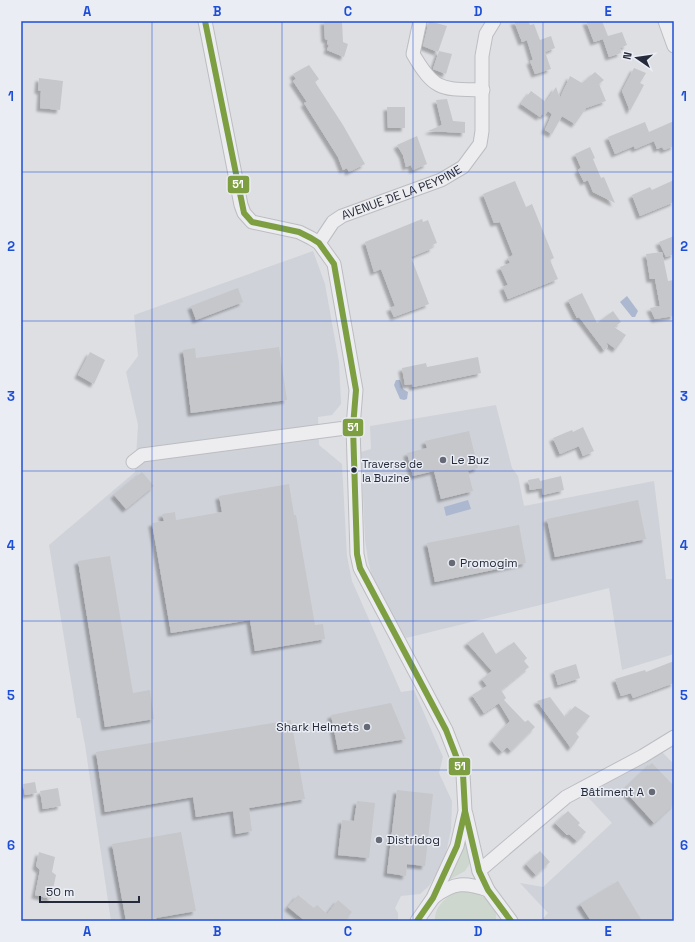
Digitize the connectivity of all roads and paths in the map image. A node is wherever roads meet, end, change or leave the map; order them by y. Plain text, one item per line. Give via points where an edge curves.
1 (205, 21) edge
2 (420, 21) edge
3 (494, 21) edge
4 (665, 21) edge
5 (674, 46) edge
6 (482, 90) junction
7 (319, 243) junction
8 (353, 427) junction
9 (133, 462) dead end
10 (674, 737) edge
11 (465, 811) junction
12 (479, 871) junction
13 (488, 890) junction
14 (431, 901) junction
15 (506, 918) edge
16 (417, 921) edge
17 (428, 921) edge

1 - 7 street via 244,213 252,222 299,232
2 - 6 street via 413,54 424,73 446,89
3 - 6 street, AVENUE DE LA PEYPINE via 486,34 482,56
4 - 5 street
6 - 7 street, AVENUE DE LA PEYPINE via 480,144 463,167 441,180 342,216 333,222
7 - 8 street via 334,264 356,390
8 - 9 street via 142,455
8 - 11 street via 357,554 360,568 446,730 464,774
10 - 12 street via 566,797
11 - 12 street
11 - 14 street via 457,846
12 - 13 street
13 - 14 street via 472,884 459,884 444,890
13 - 15 street
14 - 16 street
14 - 17 street

